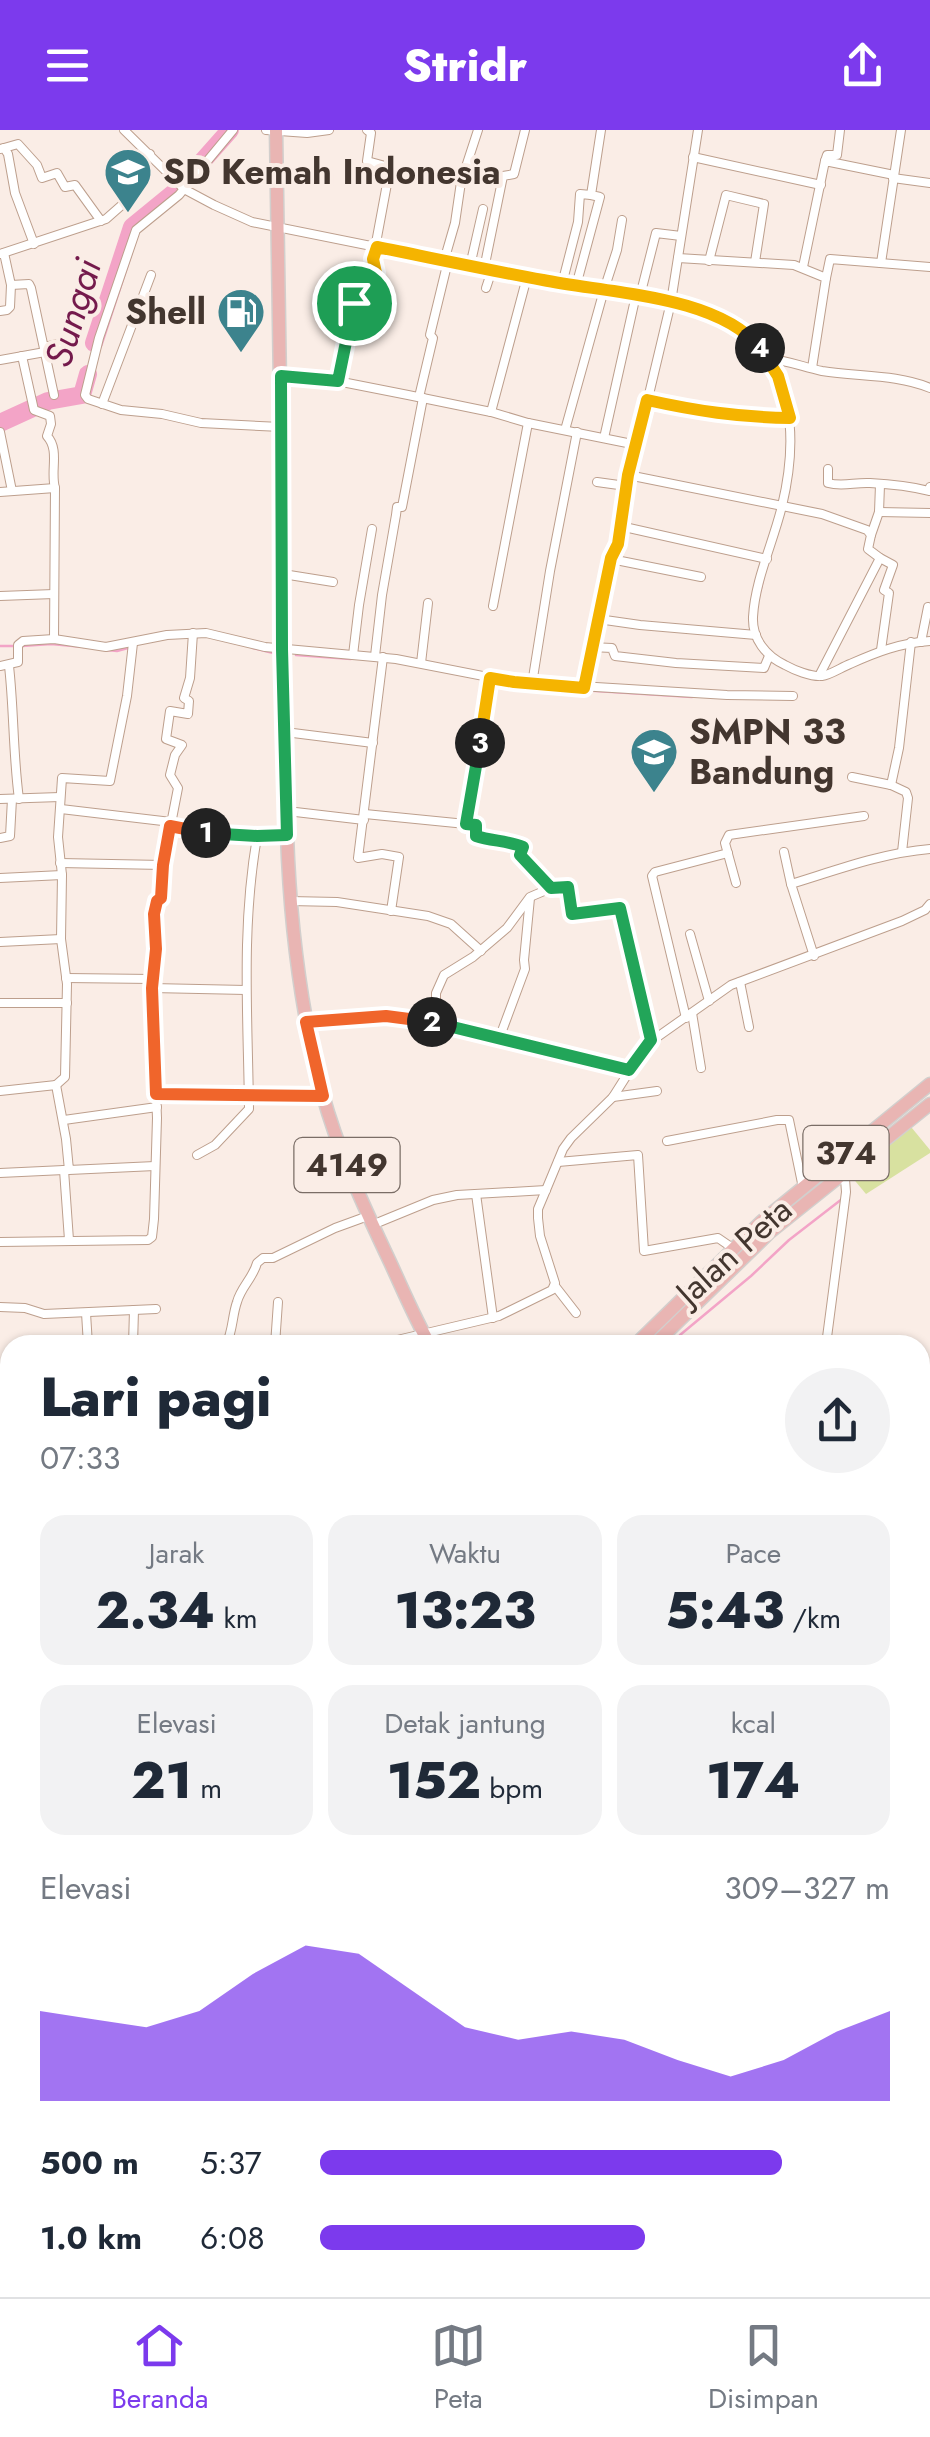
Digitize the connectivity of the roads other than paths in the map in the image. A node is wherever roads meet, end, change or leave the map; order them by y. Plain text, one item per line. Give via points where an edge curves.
1 (124, 130) edge
2 (233, 130) edge
3 (328, 130) edge
4 (367, 130) edge
5 (478, 130) edge
6 (524, 130) edge
7 (601, 130) edge
8 (698, 130) edge
9 (840, 130) edge
10 (902, 130) edge
11 (273, 131) edge
12 (2, 149) edge
13 (148, 157) junction
14 (392, 157) dead end
15 (692, 157) junction
16 (825, 161) junction
17 (389, 167) junction
18 (894, 176) junction
19 (930, 183) edge
20 (820, 185) junction
21 (182, 189) junction
22 (591, 195) junction
23 (482, 209) dead end
24 (622, 220) dead end
25 (101, 221) junction
26 (278, 228) junction
27 (681, 236) junction
28 (34, 244) junction
29 (377, 247) junction
30 (2, 254) edge
31 (678, 258) junction
32 (446, 261) junction
33 (708, 261) junction
34 (755, 262) junction
35 (881, 264) junction
36 (470, 266) junction
37 (803, 267) junction
38 (930, 267) edge
39 (488, 269) junction
40 (151, 275) dead end
41 (527, 277) junction
42 (826, 278) junction
43 (562, 284) junction
44 (576, 286) junction
45 (11, 288) junction
46 (486, 288) dead end
47 (604, 290) junction
48 (638, 295) junction
49 (671, 302) junction
50 (0, 311) edge
51 (74, 340) dead end
52 (44, 349) junction
53 (22, 356) junction
54 (768, 359) junction
55 (0, 360) edge
56 (812, 368) junction
57 (281, 376) junction
58 (338, 381) junction
59 (930, 388) edge
60 (54, 395) dead end
61 (421, 397) junction
62 (647, 400) junction
63 (102, 404) junction
64 (491, 412) junction
65 (790, 418) junction
66 (528, 423) junction
67 (281, 427) junction
68 (565, 430) junction
69 (0, 432) edge
70 (577, 432) junction
71 (604, 438) junction
72 (637, 445) junction
73 (828, 469) dead end
74 (628, 475) junction
75 (597, 482) dead end
76 (880, 484) junction
77 (626, 486) junction
78 (930, 487) edge
79 (55, 488) junction
80 (12, 491) junction
81 (0, 492) edge
82 (782, 506) junction
83 (879, 512) junction
84 (930, 513) edge
85 (620, 526) junction
86 (372, 529) dead end
87 (871, 535) junction
88 (611, 558) junction
89 (880, 558) junction
90 (766, 559) junction
91 (283, 574) junction
92 (701, 576) dead end
93 (334, 582) dead end
94 (54, 594) junction
95 (0, 596) edge
96 (428, 604) dead end
97 (492, 606) dead end
98 (928, 607) edge
99 (598, 619) junction
100 (193, 633) junction
101 (756, 635) junction
102 (54, 639) junction
103 (921, 642) edge
104 (133, 643) junction
105 (591, 647) junction
106 (282, 649) junction
107 (881, 650) junction
108 (352, 655) junction
109 (769, 656) junction
110 (379, 657) junction
111 (421, 663) junction
112 (4, 666) edge
113 (819, 676) junction
114 (490, 678) junction
115 (532, 684) junction
116 (584, 688) junction
117 (793, 696) dead end
118 (285, 732) junction
119 (373, 743) junction
120 (852, 777) dead end
121 (891, 785) junction
122 (60, 797) junction
123 (16, 799) junction
124 (0, 800) edge
125 (61, 809) junction
126 (287, 812) junction
127 (864, 816) dead end
128 (364, 817) junction
129 (170, 824) junction
130 (466, 824) junction
131 (287, 835) junction
132 (257, 836) junction
133 (0, 838) edge
134 (930, 849) edge
135 (784, 852) dead end
136 (902, 852) junction
137 (728, 853) junction
138 (60, 864) junction
139 (163, 865) junction
140 (62, 875) junction
141 (0, 878) edge
142 (736, 884) dead end
143 (791, 884) junction
144 (551, 888) junction
145 (530, 897) junction
146 (290, 901) junction
147 (930, 904) edge
148 (391, 911) junction
149 (690, 934) dead end
150 (62, 939) junction
151 (0, 942) edge
152 (481, 951) junction
153 (814, 956) junction
154 (66, 978) junction
155 (740, 982) junction
156 (153, 983) junction
157 (246, 990) junction
158 (709, 1001) junction
159 (67, 1002) junction
160 (0, 1003) edge
161 (689, 1015) junction
162 (306, 1022) junction
163 (436, 1022) junction
164 (749, 1027) dead end
165 (499, 1038) junction
166 (651, 1040) junction
167 (701, 1068) dead end
168 (629, 1070) junction
169 (930, 1084) edge
170 (56, 1085) junction
171 (657, 1090) dead end
172 (0, 1092) edge
173 (156, 1094) junction
174 (249, 1096) junction
175 (323, 1096) junction
176 (613, 1097) junction
177 (930, 1104) edge
178 (157, 1107) junction
179 (64, 1120) junction
180 (666, 1141) dead end
181 (197, 1155) dead end
182 (558, 1162) junction
183 (155, 1166) junction
184 (66, 1170) junction
185 (0, 1173) edge
186 (842, 1173) junction
187 (803, 1188) junction
188 (546, 1190) junction
189 (476, 1194) junction
190 (370, 1221) junction
191 (766, 1227) junction
192 (68, 1240) junction
193 (0, 1242) edge
194 (734, 1248) junction
195 (555, 1286) junction
196 (278, 1302) dead end
197 (0, 1308) edge
198 (156, 1309) dead end
199 (134, 1310) junction
200 (86, 1312) junction
201 (576, 1314) dead end
202 (493, 1318) junction
203 (87, 1335) edge
204 (133, 1335) edge
205 (230, 1335) edge
206 (276, 1335) edge
207 (425, 1335) edge
208 (442, 1335) edge
209 (645, 1335) edge
210 (663, 1335) edge
211 (827, 1335) edge
212 (930, 1646) edge
213 (930, 1698) edge

1 - 13 street
2 - 21 street
3 - 11 street
4 - 17 street via 367,161
5 - 32 street
6 - 39 street via 514,174 502,176
7 - 22 street
8 - 15 street
9 - 16 street via 837,155
10 - 18 street
11 - 26 main road, 4149
12 - 25 street via 18,144 42,178 56,173 65,187 75,185
12 - 28 street
13 - 21 street
13 - 25 street via 125,186 132,196
14 - 17 street
15 - 20 street
15 - 27 street
16 - 18 street
16 - 20 street
17 - 29 street
18 - 19 street
18 - 35 street
20 - 37 street
21 - 26 street
21 - 63 street via 136,230 85,397
22 - 43 street via 580,194
22 - 44 street via 600,196
23 - 36 street
24 - 47 street
25 - 28 street
26 - 29 street
26 - 57 main road, 4149
27 - 31 street
27 - 48 street via 656,232
28 - 30 street
29 - 32 street
29 - 58 street via 376,273 354,303
30 - 45 street
31 - 33 street
31 - 49 street
32 - 36 street
32 - 61 street
33 - 34 street
33 - 34 street via 726,195 764,206
34 - 37 street
35 - 38 street
35 - 42 street via 830,259
36 - 39 street
37 - 42 street
39 - 41 street
39 - 46 street
40 - 63 street
41 - 43 street
41 - 64 street
42 - 56 street
43 - 44 street
44 - 47 street
45 - 50 street via 10,307
45 - 52 street via 32,288
47 - 48 street
47 - 68 street
48 - 49 street
48 - 71 street
49 - 54 street via 733,326
49 - 62 street
51 - 52 street
52 - 53 street
52 - 60 street
53 - 55 street
53 - 79 street via 32,407 51,420
54 - 56 street
54 - 65 street
56 - 59 street
57 - 58 street
57 - 67 main road, 4149
58 - 61 street
61 - 64 street
61 - 110 street via 382,595
62 - 65 street
62 - 72 street
63 - 67 street via 201,423
64 - 66 street
65 - 82 street
66 - 68 street
66 - 97 street
67 - 91 main road, 4149
68 - 70 street
69 - 80 street
70 - 71 street
70 - 115 street
71 - 72 street
72 - 74 street
73 - 76 street via 828,483
74 - 77 street
74 - 82 street
75 - 77 street
76 - 78 street
76 - 83 street
77 - 85 street
79 - 80 street
79 - 94 street
80 - 81 street
82 - 87 street
82 - 90 street
83 - 84 street
83 - 87 street
85 - 88 street
85 - 90 street
86 - 108 street
87 - 89 street via 868,548
88 - 92 street
88 - 99 street
89 - 107 street via 893,565 884,590 889,593
89 - 113 street
90 - 101 street via 753,618
91 - 93 street
91 - 106 main road, 4149
94 - 95 street
94 - 102 street
96 - 111 street
98 - 103 street
99 - 101 street
99 - 105 street
100 - 104 street
100 - 106 street
100 - 129 street via 188,714 170,712 166,728 166,739 182,745 170,775 178,788
101 - 109 street
102 - 104 street via 106,648
102 - 112 street via 23,641 19,661
103 - 107 street
103 - 121 street
104 - 122 street via 110,781 62,778
105 - 109 street via 613,649 615,656 764,668
105 - 116 street
106 - 108 street
106 - 118 main road, 4149
107 - 113 street
108 - 110 street
109 - 113 street
110 - 111 street
110 - 119 street
111 - 114 street
112 - 123 street via 14,713
114 - 115 street
114 - 130 street
115 - 116 street
116 - 117 street
118 - 119 street
118 - 126 main road, 4149
119 - 128 street
120 - 121 street
121 - 136 street via 907,795
122 - 123 street
122 - 125 street
123 - 124 street
123 - 133 street via 10,836
125 - 129 street
125 - 138 street
126 - 128 street
126 - 131 main road, 4149
127 - 137 street via 732,834
128 - 130 street
128 - 148 street via 358,858 399,857
129 - 132 street
129 - 139 street
130 - 144 street via 476,825 476,836 520,844 520,855
131 - 132 street
131 - 146 main road, 4149
132 - 157 street via 248,885
134 - 136 street
135 - 143 street
136 - 143 street
137 - 142 street
137 - 161 street via 652,876
138 - 139 street
138 - 140 street
139 - 156 street
140 - 141 street
140 - 150 street
143 - 153 street
144 - 145 street
144 - 166 street via 568,887 572,914 620,908
145 - 152 street
145 - 165 street via 525,969
146 - 148 street
146 - 162 main road, 4149
147 - 153 street
148 - 152 street via 452,924
149 - 158 street
150 - 151 street
150 - 154 street
152 - 163 street via 441,979
153 - 155 street
154 - 156 street
154 - 159 street
155 - 158 street
155 - 164 street
156 - 157 street
156 - 173 street
157 - 174 street
158 - 161 street
159 - 160 street
159 - 170 street via 65,1077
161 - 166 street
161 - 167 street
162 - 163 street via 386,1016
162 - 175 main road, 4149
163 - 165 street
165 - 168 street
166 - 168 street
168 - 176 street
169 - 187 main road, Jalan Peta / 374
170 - 172 street
170 - 179 street
171 - 176 street
173 - 174 street
173 - 178 street
174 - 175 street
174 - 181 street via 248,1113
175 - 190 main road, 4149
176 - 182 street via 571,1138
177 - 186 main road, Jalan Peta / 374
178 - 179 street
178 - 183 street
179 - 184 street
180 - 187 street via 790,1120
182 - 188 street
182 - 194 street via 639,1156 644,1251 718,1238
183 - 184 street
183 - 192 street via 152,1237
184 - 185 street
184 - 192 street
186 - 191 main road, Jalan Peta / 374
186 - 211 street via 846,1192
187 - 191 main road, Jalan Peta / 374
188 - 189 street
188 - 195 street via 538,1218
189 - 190 street
189 - 202 street
190 - 205 street via 334,1228 257,1263 237,1302
190 - 207 main road, 4149
191 - 194 main road, Jalan Peta / 374
191 - 210 main road, Jalan Peta / 374
192 - 193 street
194 - 209 main road, Jalan Peta / 374
195 - 201 street
195 - 202 street
196 - 206 street
197 - 200 street
198 - 199 street
199 - 200 street
199 - 204 street
200 - 203 street
202 - 208 street
212 - 213 street

